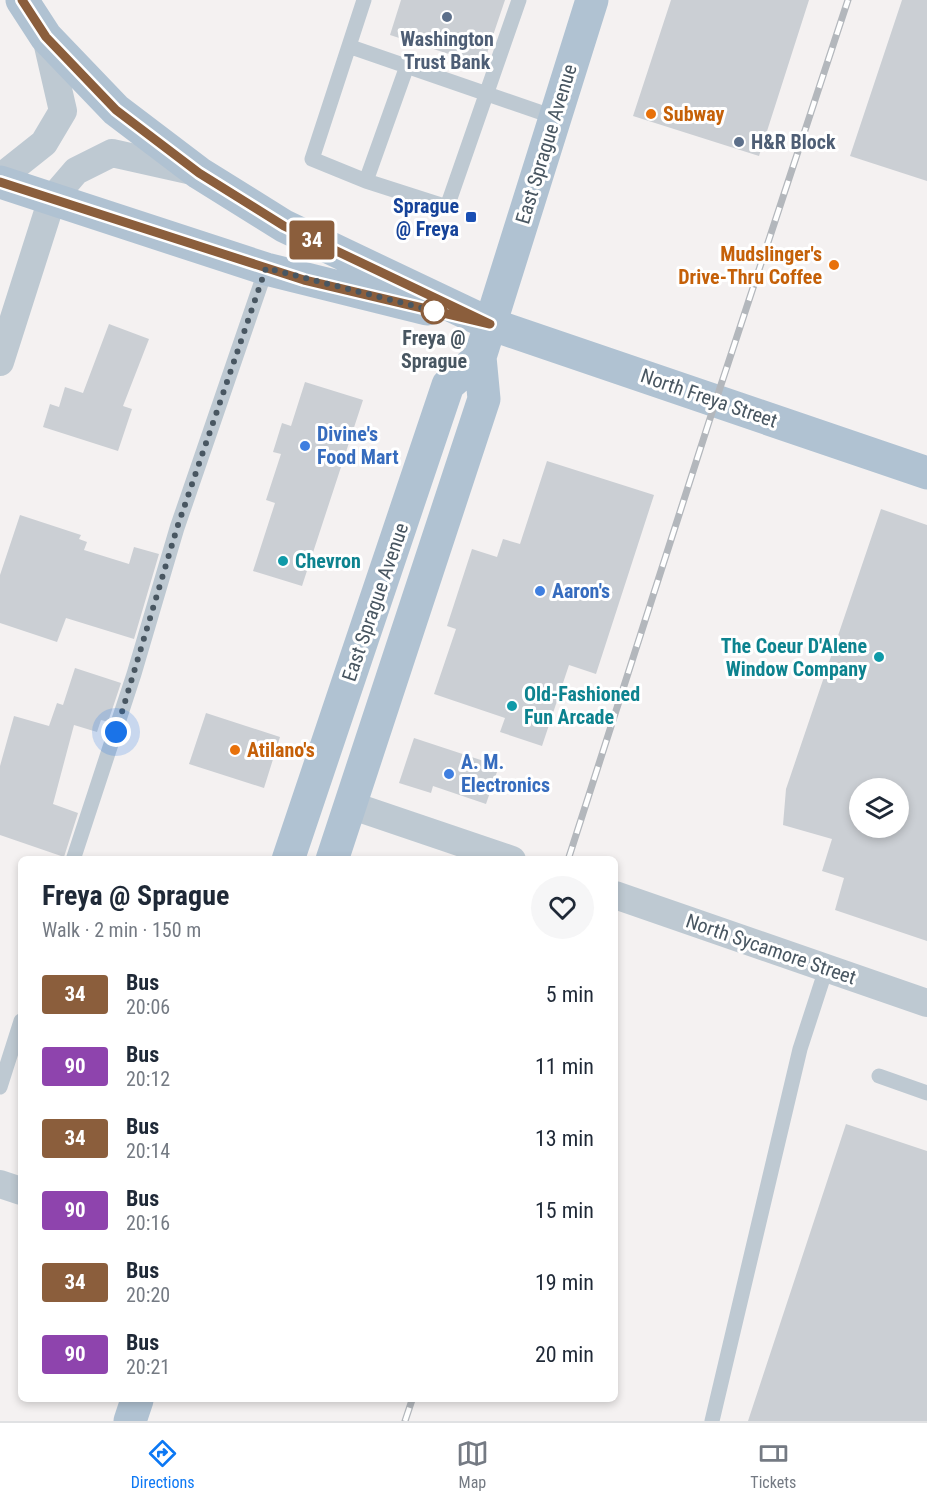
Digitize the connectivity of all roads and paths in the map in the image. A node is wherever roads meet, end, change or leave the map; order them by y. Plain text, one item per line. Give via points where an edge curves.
1 (22, 0) edge
2 (364, 0) edge
3 (519, 0) edge
4 (592, 0) edge
5 (46, 37) junction
6 (351, 46) junction
7 (407, 66) junction
8 (488, 92) junction
9 (554, 117) junction
10 (199, 173) junction
11 (0, 180) edge
12 (366, 181) junction
13 (52, 199) junction
14 (266, 268) junction
15 (490, 324) junction
16 (480, 357) junction
17 (0, 362) edge
18 (927, 474) edge
19 (350, 805) junction
20 (74, 856) edge
21 (289, 856) edge
22 (333, 856) edge
23 (500, 856) edge
24 (618, 896) edge
25 (825, 969) junction
26 (927, 1003) edge
27 (18, 1030) edge
28 (879, 1076) dead end
29 (0, 1087) edge
30 (927, 1093) edge
31 (0, 1184) edge
32 (18, 1190) edge
33 (136, 1402) edge
34 (130, 1421) edge
35 (712, 1421) edge

1 - 5 main road
2 - 6 lane
3 - 8 lane
4 - 9 main road, East Sprague Avenue
5 - 10 main road via 116,110
5 - 11 street via 63,111 44,143
6 - 7 lane
6 - 12 lane via 312,159
7 - 8 lane
7 - 12 lane
8 - 9 lane
8 - 12 lane via 447,207
9 - 15 main road, East Sprague Avenue
10 - 13 street via 112,153 76,171
10 - 15 main road via 284,226
11 - 13 main road
13 - 14 main road
13 - 17 street
14 - 15 main road
14 - 20 lane via 177,528
15 - 16 main road, East Sprague Avenue
15 - 18 main road, North Freya Street
16 - 19 main road, East Sprague Avenue via 484,399
16 - 21 main road, East Sprague Avenue via 448,385
19 - 22 main road, East Sprague Avenue
19 - 23 street
24 - 25 street, North Sycamore Street
25 - 26 street, North Sycamore Street
25 - 35 lane via 800,1049
27 - 29 lane
28 - 30 lane
31 - 32 street
33 - 34 main road

